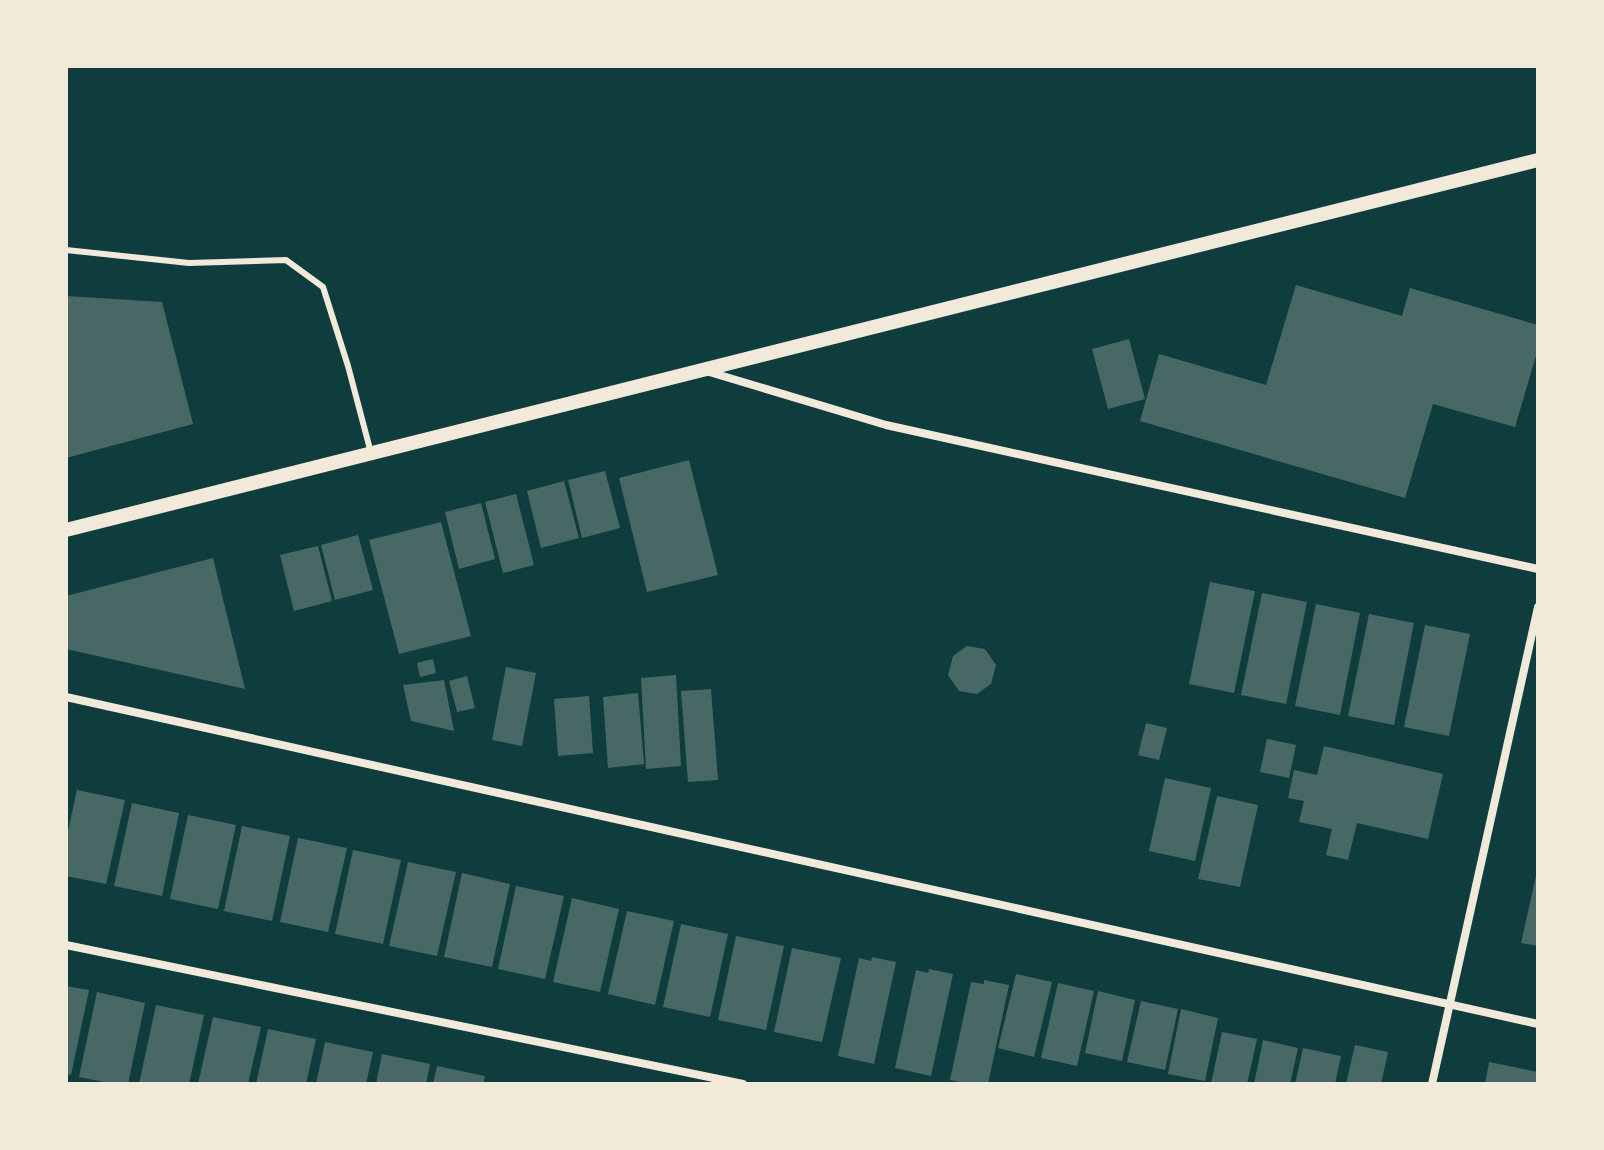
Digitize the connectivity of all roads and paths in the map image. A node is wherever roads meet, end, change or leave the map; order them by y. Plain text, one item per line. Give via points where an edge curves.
1 (1538, 160) edge
2 (66, 250) edge
3 (704, 370) junction
4 (371, 453) junction
5 (66, 530) edge
6 (1538, 569) edge
7 (1538, 607) edge
8 (66, 697) edge
9 (66, 945) edge
10 (1448, 1005) junction
11 (1538, 1024) edge
12 (743, 1084) edge
13 (1432, 1084) edge

1 - 3 street
2 - 4 lane via 189,263 286,260 323,287
3 - 4 street
3 - 6 street via 886,425
4 - 5 street
7 - 10 street
8 - 10 street
9 - 12 street
10 - 11 street
10 - 13 street

